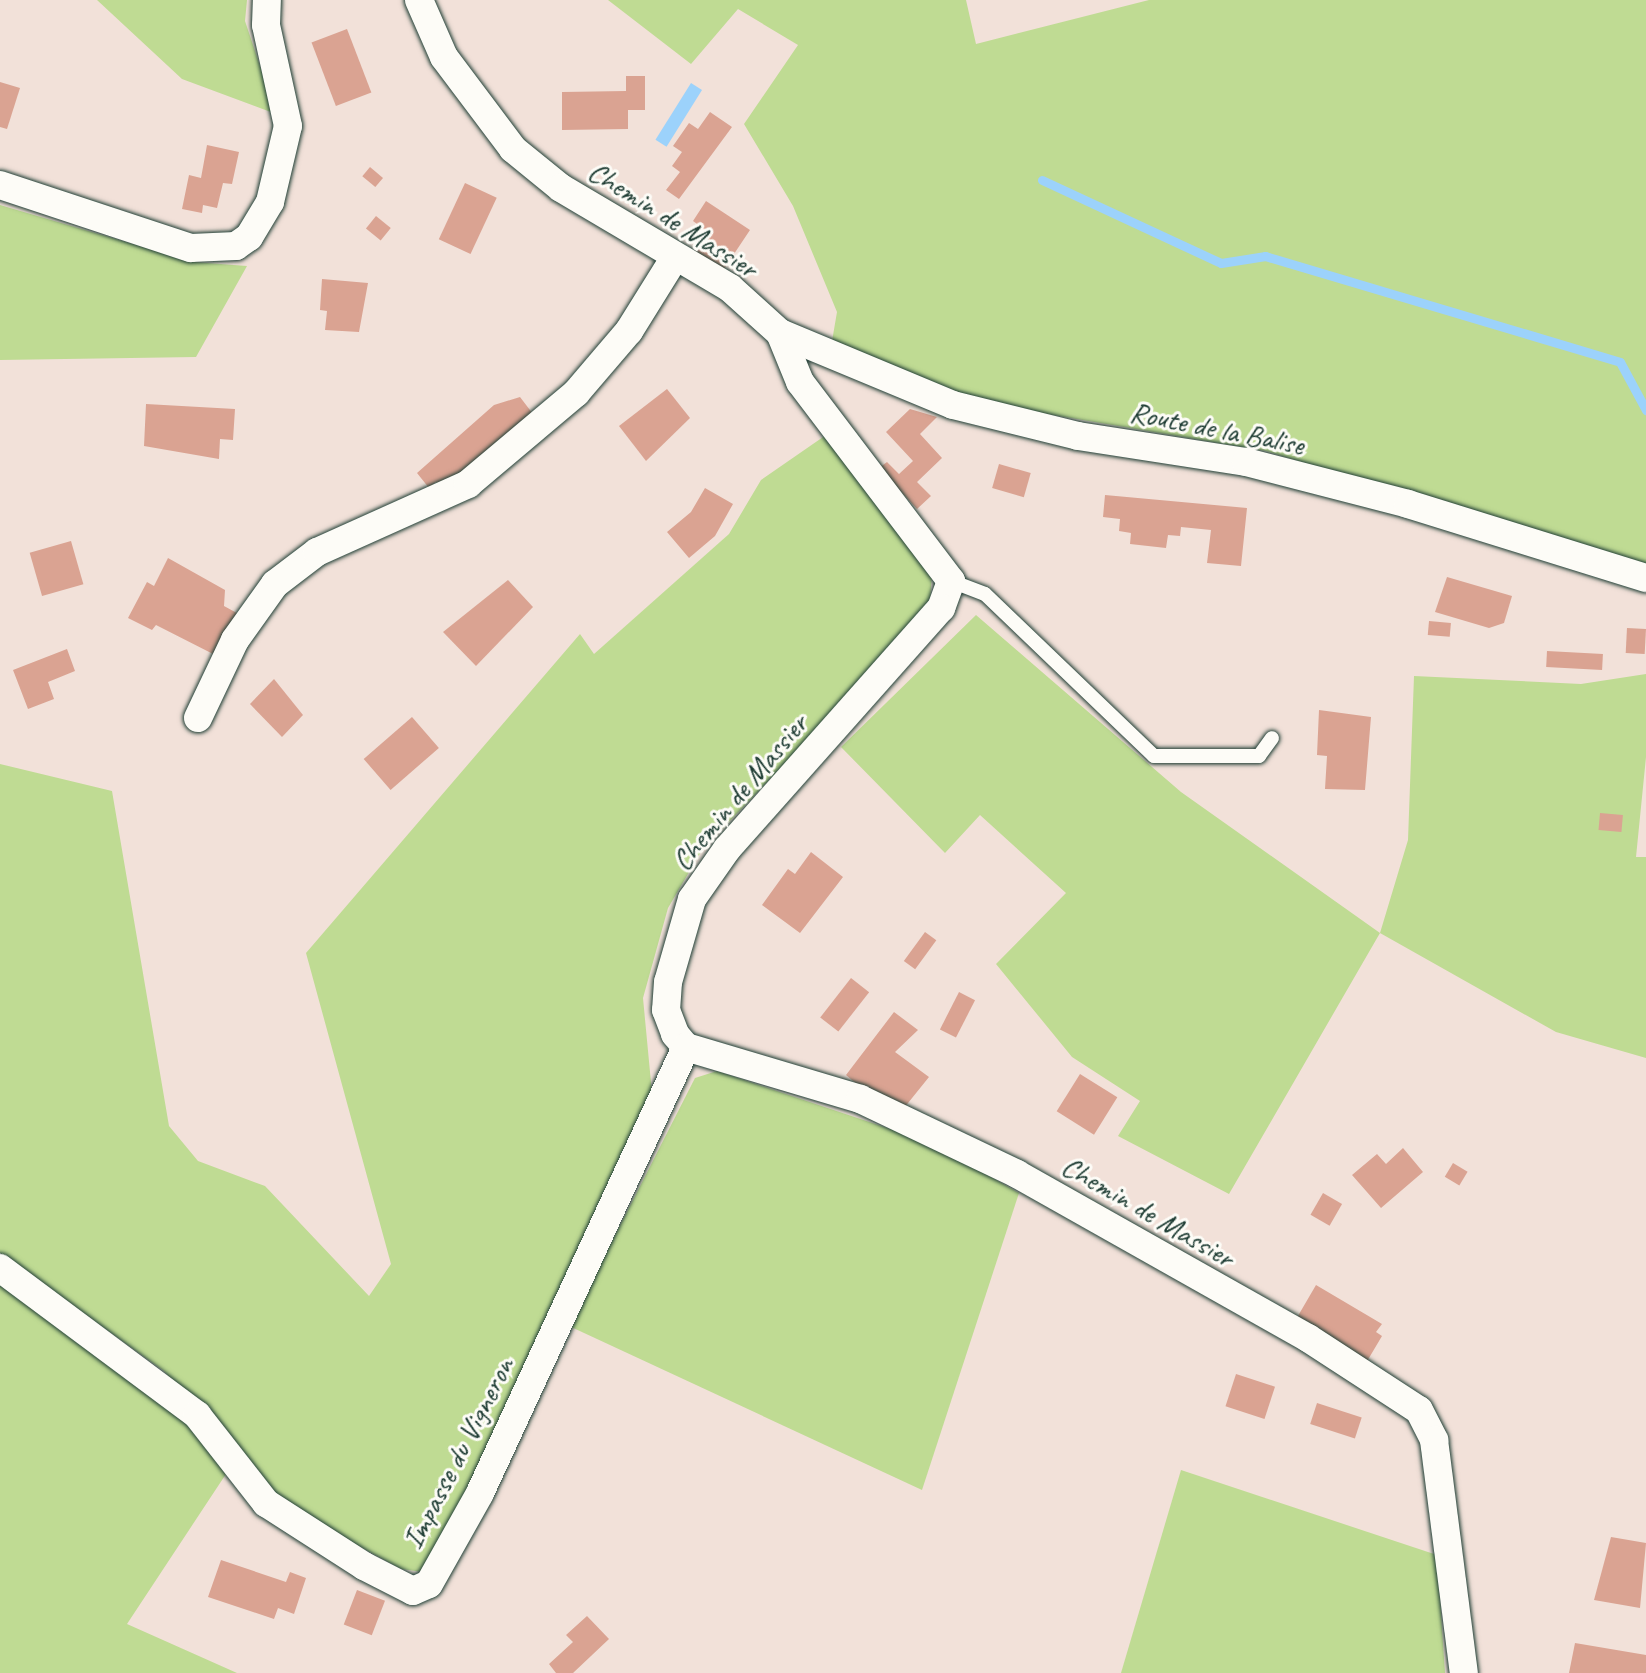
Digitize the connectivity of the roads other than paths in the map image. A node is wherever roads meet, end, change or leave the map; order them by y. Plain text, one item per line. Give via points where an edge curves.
1 (267, 0) edge
2 (419, 0) edge
3 (0, 185) edge
4 (675, 257) junction
5 (780, 333) junction
6 (1646, 578) edge
7 (951, 581) junction
8 (198, 718) dead end
9 (1272, 738) dead end
10 (686, 1047) junction
11 (0, 1268) edge
12 (1464, 1673) edge

1 - 3 street via 266,25 288,125 270,202 249,237 220,249 191,248
2 - 4 street, Chemin de Massier via 444,57 513,149 561,188
4 - 5 street, Chemin de Massier via 730,288
4 - 8 street via 629,331 576,393 468,484 317,552 275,584 235,640
5 - 6 street, Route de la Balise via 953,405 1078,436 1246,461 1408,504
5 - 7 street, Chemin de Massier via 800,382
7 - 9 lane via 985,594 1154,756 1259,756
7 - 10 street, Chemin de Massier via 942,608 727,849 692,899 677,938 666,1010
10 - 11 street, Impasse du Vigneron via 475,1503 429,1584 413,1591 332,1547 266,1503 197,1415
10 - 12 street, Chemin de Massier via 860,1099 1017,1174 1308,1338 1419,1410 1434,1440

